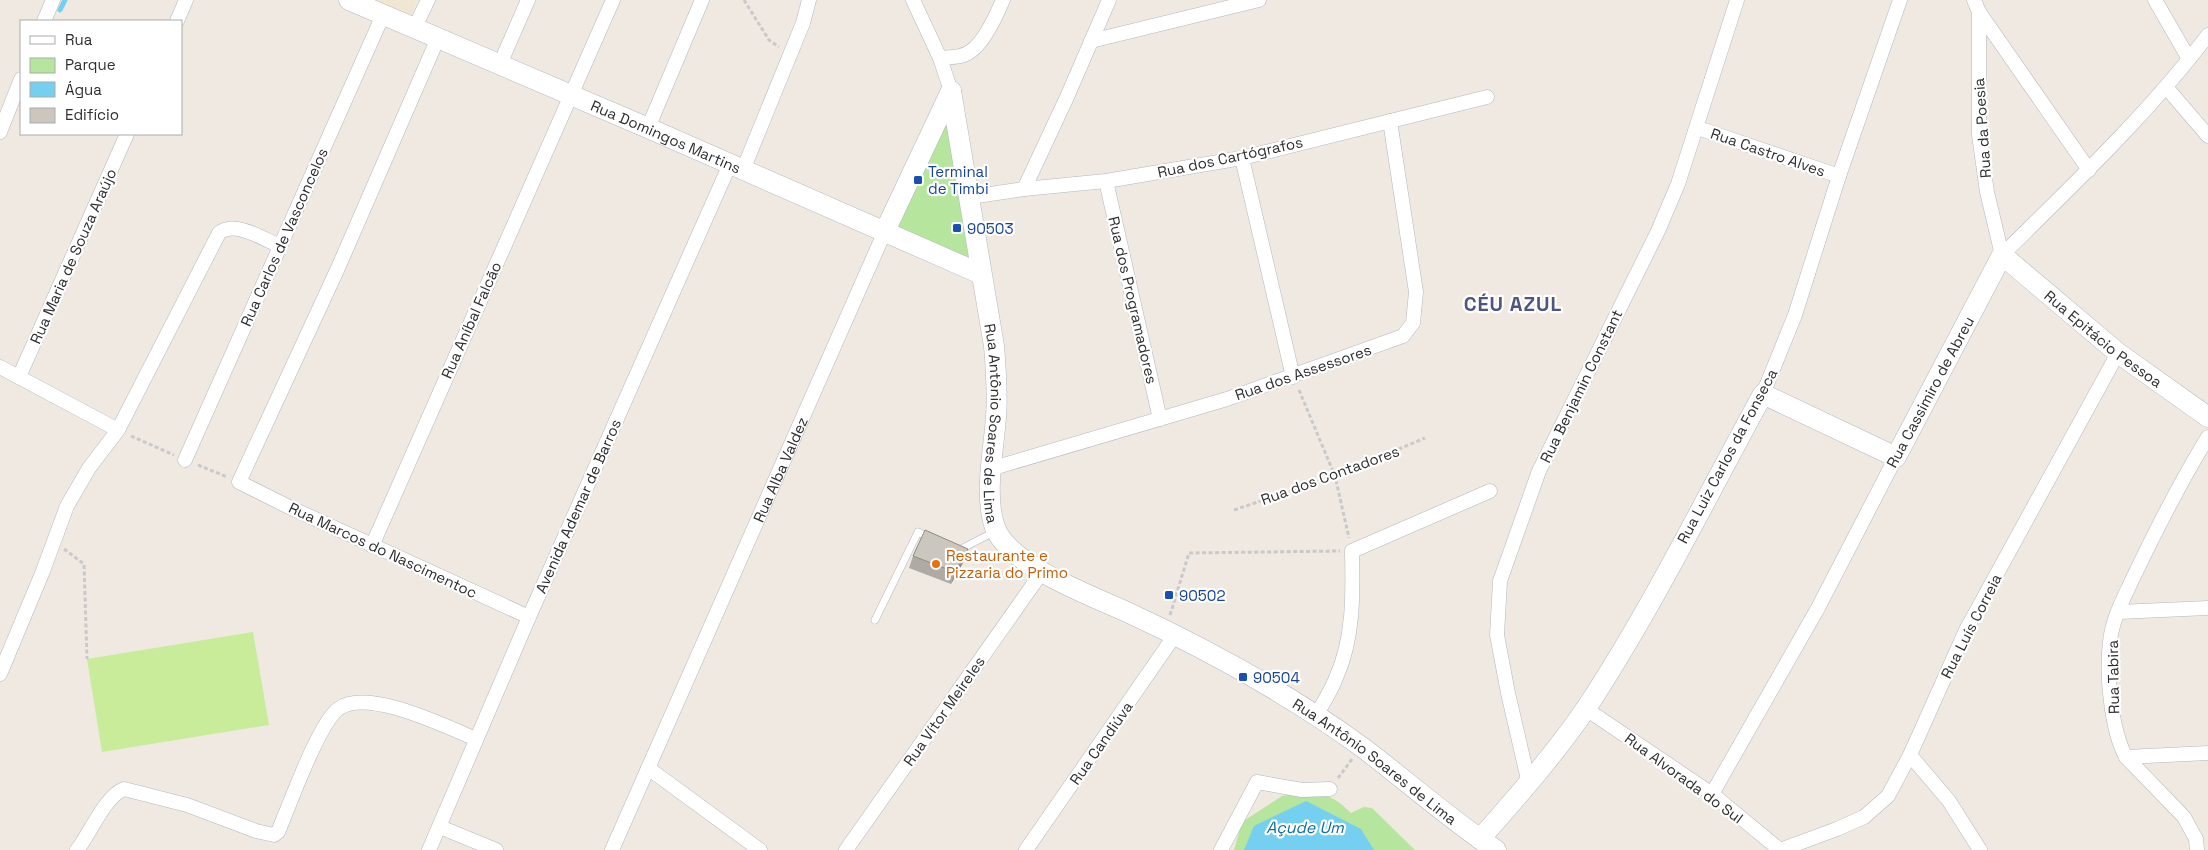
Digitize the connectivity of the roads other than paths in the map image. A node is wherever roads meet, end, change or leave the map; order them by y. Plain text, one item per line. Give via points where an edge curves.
1 (53, 0) edge
2 (186, 0) edge
3 (349, 0) edge
4 (428, 0) edge
5 (528, 0) edge
6 (613, 0) edge
7 (702, 0) edge
8 (809, 0) edge
9 (913, 0) edge
10 (1003, 0) edge
11 (1109, 0) edge
12 (1259, 0) edge
13 (1737, 0) edge
14 (1900, 0) edge
15 (2155, 0) edge
16 (1977, 6) edge
17 (382, 15) junction
18 (44, 20) edge
19 (177, 20) edge
20 (414, 29) junction
21 (2208, 34) edge
22 (438, 38) junction
23 (1091, 41) junction
24 (940, 58) junction
25 (2189, 59) junction
26 (500, 64) junction
27 (20, 82) edge
28 (2166, 87) junction
29 (951, 91) junction
30 (571, 95) junction
31 (1487, 98) dead end
32 (1390, 121) junction
33 (648, 128) junction
34 (1698, 128) junction
35 (0, 132) edge
36 (127, 135) edge
37 (2208, 136) edge
38 (1242, 158) junction
39 (736, 167) junction
40 (2088, 170) junction
41 (1839, 176) junction
42 (1106, 181) junction
43 (1024, 188) junction
44 (970, 197) junction
45 (885, 232) junction
46 (280, 246) junction
47 (2002, 255) junction
48 (981, 274) junction
49 (2118, 353) junction
50 (1, 371) edge
51 (1293, 377) junction
52 (19, 378) junction
53 (1763, 394) junction
54 (2208, 417) edge
55 (1160, 418) junction
56 (118, 430) junction
57 (2208, 437) edge
58 (1896, 456) junction
59 (185, 460) dead end
60 (990, 469) junction
61 (1490, 491) dead end
62 (996, 530) junction
63 (943, 543) edge
64 (372, 546) junction
65 (951, 547) edge
66 (1042, 572) junction
67 (2208, 608) edge
68 (2118, 612) junction
69 (529, 617) junction
70 (875, 620) dead end
71 (1171, 633) junction
72 (0, 674) edge
73 (1586, 709) junction
74 (1316, 716) junction
75 (476, 739) junction
76 (2208, 753) edge
77 (1910, 755) junction
78 (2126, 757) junction
79 (648, 768) junction
80 (1529, 784) junction
81 (1330, 789) road end
82 (1712, 794) junction
83 (440, 826) junction
84 (1488, 845) edge
85 (1224, 847) edge
86 (77, 850) edge
87 (429, 850) edge
88 (496, 850) edge
89 (612, 850) edge
90 (760, 850) edge
91 (846, 850) edge
92 (1026, 850) edge
93 (1780, 850) edge
94 (1980, 850) edge
95 (2197, 850) edge

1 - 18 street
2 - 19 street
3 - 17 street, Rua Domingos Martins
4 - 20 street
5 - 26 street
6 - 30 street, Rua Aníbal Falcão
7 - 33 street
8 - 39 street, Avenida Ademar de Barros via 791,53
9 - 24 street, Rua Antônio Soares de Lima
10 - 24 street via 992,23 972,51 959,57
11 - 23 street
12 - 23 street
13 - 34 street, Rua Benjamin Constant
14 - 41 street, Rua Luiz Carlos da Fonseca
15 - 25 street
16 - 40 street
16 - 47 street, Rua da Poesia via 1980,135 1987,192
17 - 20 street, Rua Domingos Martins
17 - 46 street, Rua Carlos de Vasconcelos
20 - 22 street, Rua Domingos Martins
21 - 25 street, Rua Cassimiro de Abreu
22 - 26 street, Rua Domingos Martins
22 - 64 street, Rua Marcos do Nascimentoc via 338,268 239,482
23 - 43 street
24 - 29 street, Rua Antônio Soares de Lima
25 - 28 street, Rua Cassimiro de Abreu
26 - 30 street, Rua Domingos Martins
27 - 35 street
28 - 37 street
28 - 40 street, Rua Cassimiro de Abreu
29 - 44 street, Rua Antônio Soares de Lima
29 - 45 street, Rua Alba Valdez
30 - 33 street, Rua Domingos Martins
30 - 64 street, Rua Aníbal Falcão
31 - 32 street, Rua dos Cartógrafos
32 - 38 street, Rua dos Cartógrafos
32 - 51 street, Rua dos Assessores via 1416,292 1413,323 1403,336
33 - 39 street, Rua Domingos Martins
34 - 41 street, Rua Castro Alves
34 - 80 street, Rua Benjamin Constant via 1658,231 1539,471 1500,581 1497,635
36 - 52 street, Rua Maria de Souza Araújo
38 - 42 street, Rua dos Cartógrafos
38 - 51 street
39 - 45 street, Rua Domingos Martins
39 - 69 street, Avenida Ademar de Barros
40 - 47 street, Rua Cassimiro de Abreu
41 - 53 street, Rua Luiz Carlos da Fonseca via 1796,315
42 - 43 street, Rua dos Cartógrafos
42 - 55 street, Rua dos Programadores
43 - 44 street, Rua dos Cartógrafos
44 - 48 street, Rua Antônio Soares de Lima
45 - 48 street, Rua Domingos Martins
45 - 79 street, Rua Alba Valdez
46 - 56 street via 238,229 219,232
46 - 59 street, Rua Carlos de Vasconcelos
47 - 49 street, Rua Epitácio Pessoa
47 - 58 street, Rua Cassimiro de Abreu
48 - 60 street, Rua Antônio Soares de Lima via 994,346 997,385
49 - 54 street, Rua Epitácio Pessoa
49 - 77 street, Rua Luís Correia via 1966,630
50 - 52 street
51 - 55 street, Rua dos Assessores
52 - 56 street
53 - 58 street
53 - 73 street, Rua Luiz Carlos da Fonseca via 1628,642
55 - 60 street, Rua dos Assessores
56 - 72 street via 89,468 67,506
57 - 68 street, Rua Tabira via 2146,550
58 - 82 street, Rua Cassimiro de Abreu via 1818,608
60 - 62 street, Rua Antônio Soares de Lima
61 - 74 street via 1352,551 1351,615 1343,658
62 - 65 lane via 959,550
62 - 66 street, Rua Antônio Soares de Lima via 1011,548
63 - 70 lane via 918,532
64 - 69 street, Rua Marcos do Nascimentoc
66 - 71 street, Rua Antônio Soares de Lima
66 - 91 street, Rua Vítor Meireles
67 - 68 street
68 - 78 street, Rua Tabira via 2110,641 2110,681 2114,726
69 - 75 street, Avenida Ademar de Barros
71 - 74 street, Rua Antônio Soares de Lima via 1271,687
71 - 92 street, Rua Candiúva
73 - 80 street, Rua Luiz Carlos da Fonseca
73 - 82 street, Rua Alvorada do Sul
74 - 84 street, Rua Antônio Soares de Lima
75 - 83 street, Avenida Ademar de Barros
75 - 86 street via 405,710 374,704 347,706 340,708 322,729 274,835 187,805 124,789 111,798
76 - 78 street
77 - 93 street, Rua Luís Correia via 1888,796 1864,817
77 - 94 street via 1949,801
78 - 95 street, Rua Tabira via 2184,817 2196,839
79 - 89 street, Rua Alba Valdez
79 - 90 street
80 - 84 street, Rua Luiz Carlos da Fonseca
81 - 85 street via 1302,790 1257,782
82 - 93 street, Rua Alvorada do Sul
83 - 87 street, Avenida Ademar de Barros
83 - 88 street

